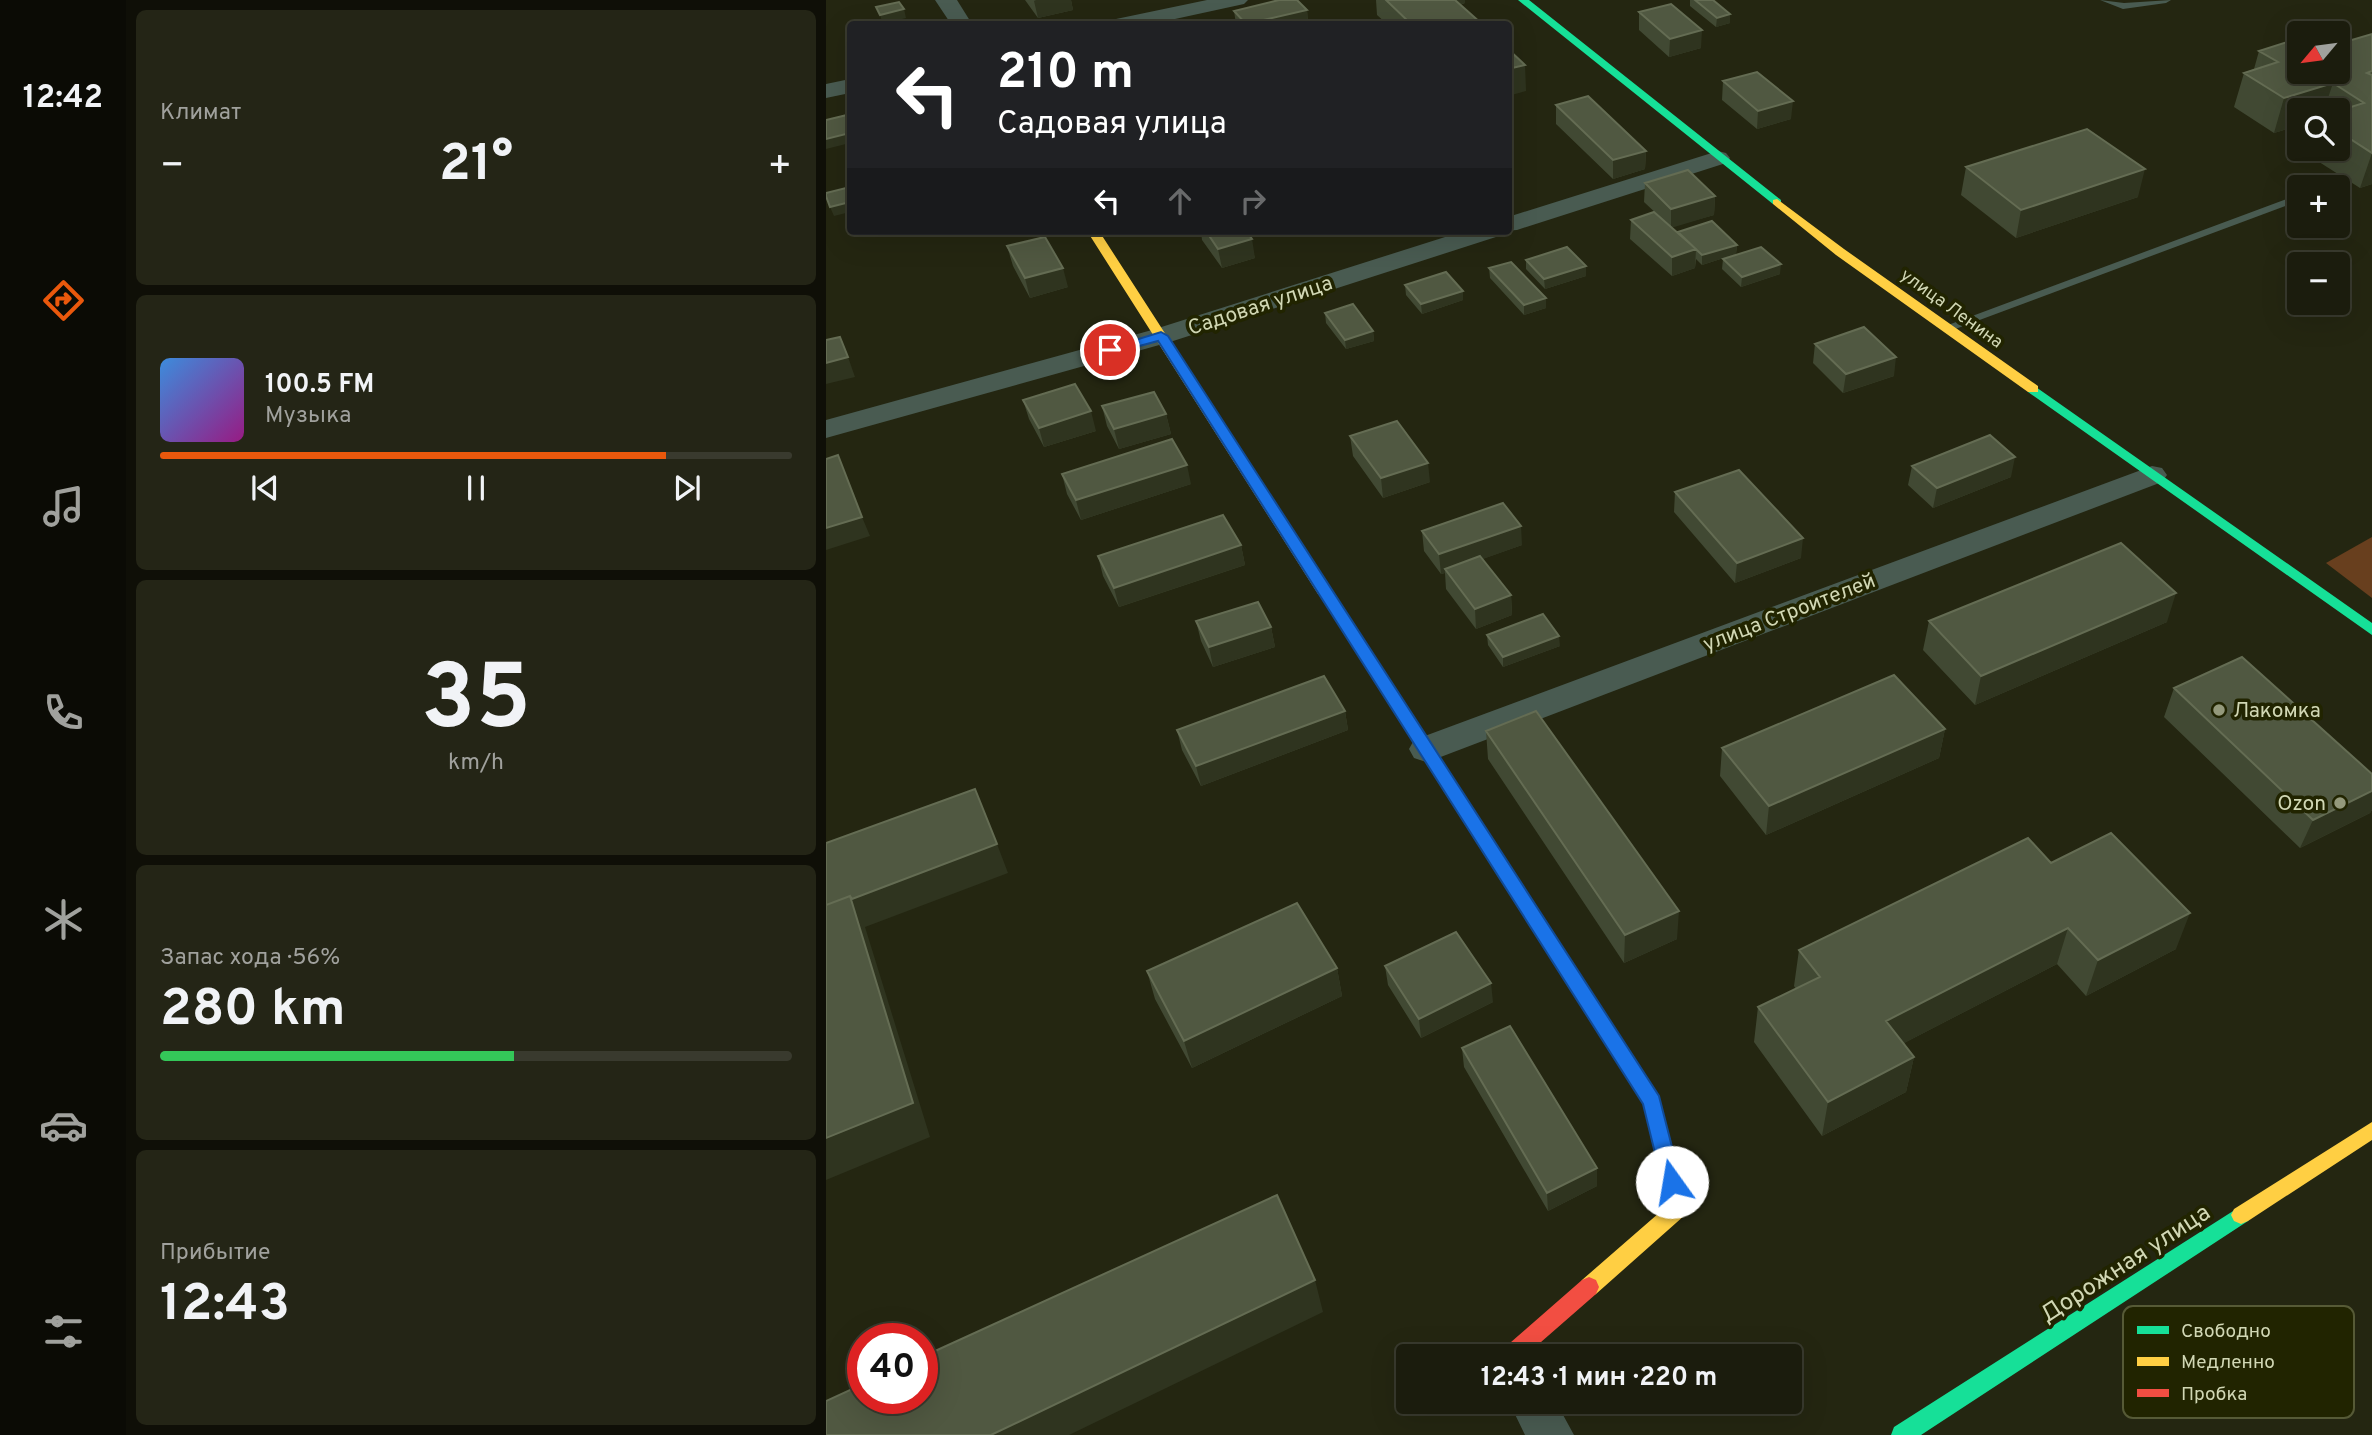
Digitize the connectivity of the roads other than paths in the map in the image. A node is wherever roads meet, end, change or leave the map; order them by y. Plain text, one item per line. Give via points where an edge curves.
1 (946, 0) edge
2 (1237, 0) edge
3 (1523, 0) edge
4 (2105, 0) edge
5 (2166, 0) edge
6 (959, 21) edge
7 (1138, 21) edge
8 (847, 87) edge
9 (826, 91) edge
10 (1718, 158) junction
11 (2287, 202) edge
12 (1512, 224) edge
13 (1096, 235) edge
14 (1477, 235) edge
15 (1947, 328) junction
16 (1161, 336) junction
17 (826, 429) edge
18 (2152, 475) junction
19 (2372, 630) edge
20 (1426, 750) junction
21 (2372, 1130) edge
22 (1524, 1344) edge
23 (1538, 1414) edge
24 (1550, 1435) edge
25 (1903, 1435) edge

1 - 6 street
2 - 7 street
3 - 10 street, улица Ленина
4 - 5 lane via 2123,6
8 - 9 street
10 - 12 street
10 - 15 street, улица Ленина
11 - 15 lane
13 - 16 street
14 - 16 street, Садовая улица
15 - 18 street, улица Ленина
16 - 17 street, Садовая улица
16 - 20 street
18 - 19 street, улица Ленина
18 - 20 street, улица Строителей
20 - 22 street via 1652,1102 1678,1209
21 - 25 street, Дорожная улица
23 - 24 street

